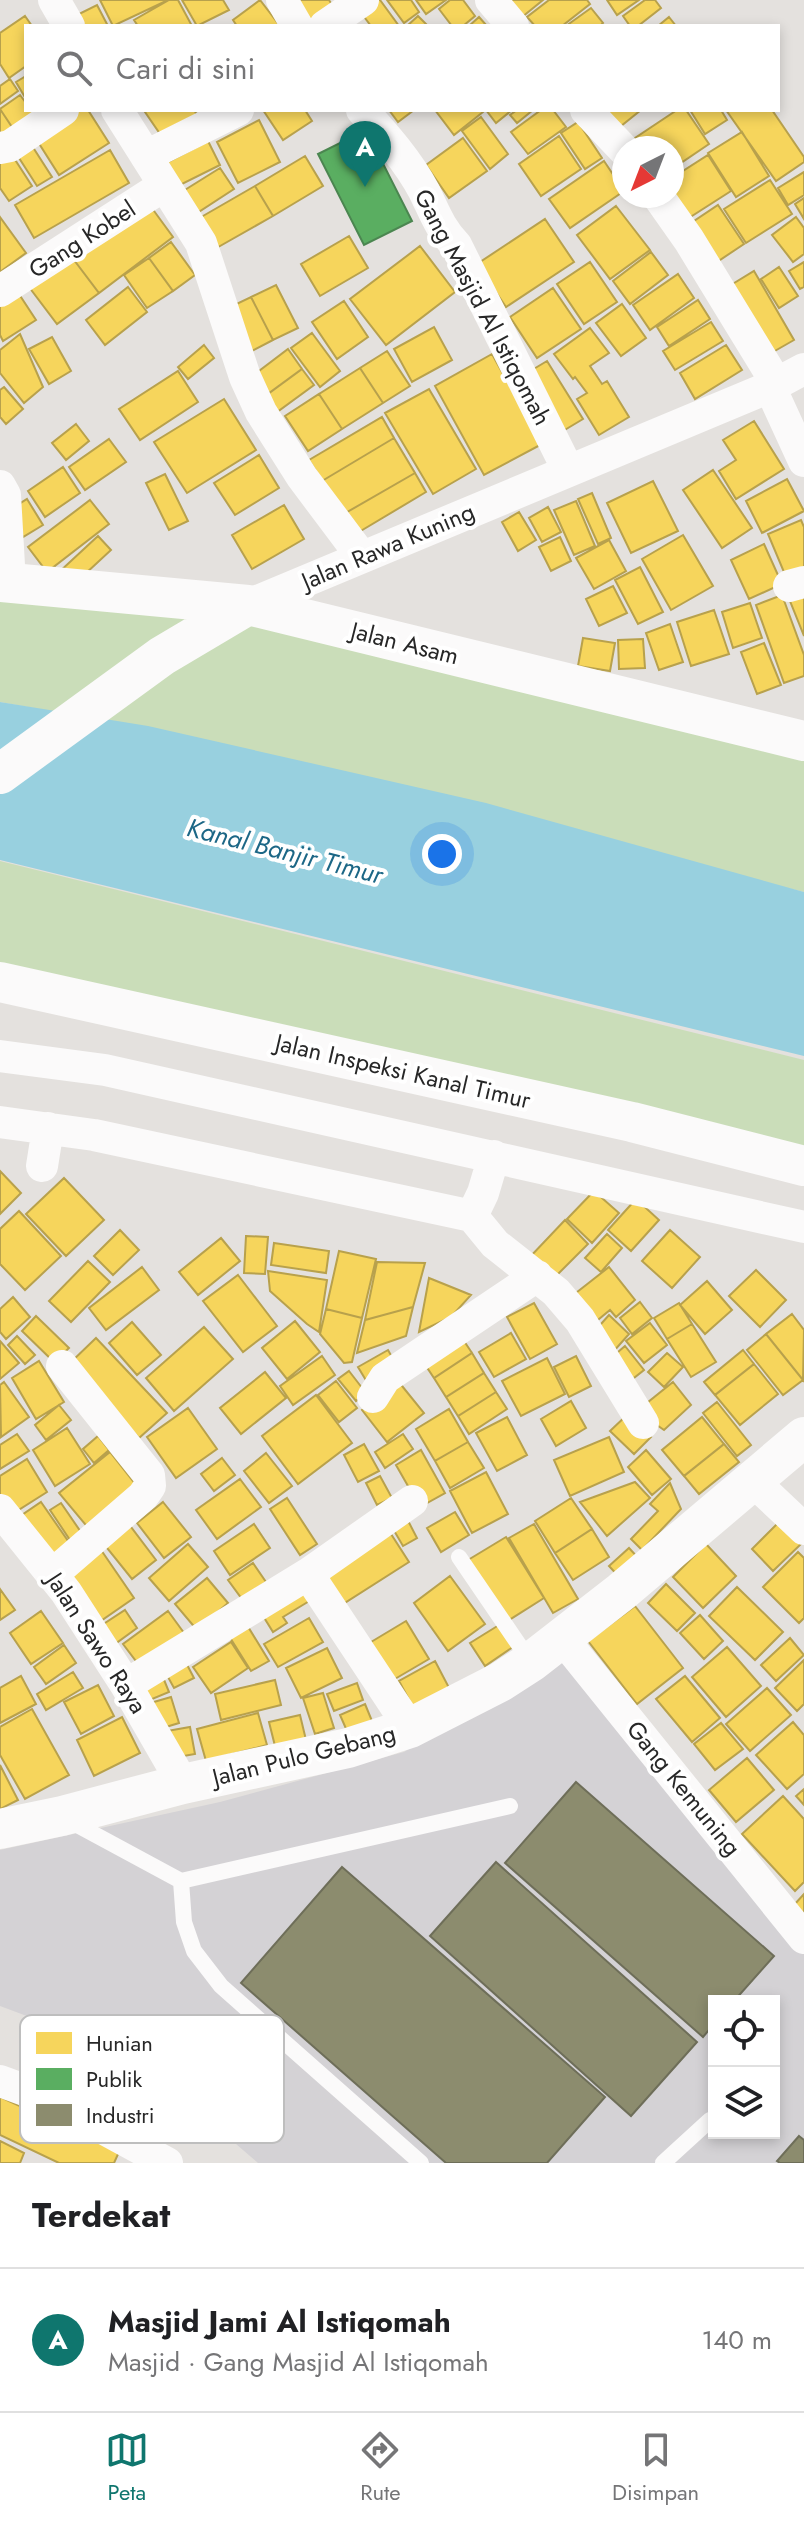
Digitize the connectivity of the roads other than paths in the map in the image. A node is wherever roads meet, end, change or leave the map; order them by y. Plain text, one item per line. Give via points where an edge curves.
1 (54, 0) edge
2 (282, 0) edge
3 (363, 0) edge
4 (491, 0) edge
5 (68, 24) edge
6 (296, 24) edge
7 (328, 24) edge
8 (511, 24) edge
9 (60, 112) edge
10 (118, 112) edge
11 (234, 112) edge
12 (364, 112) edge
13 (588, 112) edge
14 (612, 137) edge
15 (0, 148) edge
16 (146, 156) junction
17 (163, 186) junction
18 (666, 208) edge
19 (0, 291) edge
20 (784, 380) edge
21 (804, 461) edge
22 (568, 470) junction
23 (0, 486) edge
24 (362, 557) junction
25 (5, 582) edge
26 (248, 605) junction
27 (804, 741) edge
28 (0, 774) edge
29 (0, 982) edge
30 (0, 1056) edge
31 (0, 1122) edge
32 (48, 1128) junction
33 (494, 1156) junction
34 (42, 1166) dead end
35 (804, 1166) edge
36 (472, 1216) junction
37 (804, 1227) edge
38 (537, 1276) junction
39 (62, 1366) dead end
40 (373, 1397) dead end
41 (643, 1423) dead end
42 (804, 1437) edge
43 (752, 1480) junction
44 (412, 1501) dead end
45 (0, 1510) edge
46 (804, 1529) edge
47 (459, 1557) dead end
48 (53, 1574) junction
49 (308, 1574) junction
50 (563, 1639) junction
51 (531, 1662) junction
52 (126, 1685) junction
53 (410, 1728) junction
54 (183, 1784) junction
55 (510, 1806) dead end
56 (62, 1816) junction
57 (0, 1829) edge
58 (181, 1881) junction
59 (804, 1938) edge
60 (254, 2015) edge
61 (284, 2042) edge
62 (0, 2081) edge
63 (20, 2088) edge
64 (708, 2122) edge
65 (130, 2143) edge
66 (167, 2163) edge
67 (421, 2163) edge
68 (663, 2163) edge

1 - 5 street
2 - 6 street
3 - 7 street
4 - 8 street
9 - 15 street
10 - 16 street
11 - 16 street
12 - 22 street, Gang Masjid Al Istiqomah via 406,163 444,234 456,245
13 - 14 street
16 - 17 street
17 - 19 street, Gang Kobel
17 - 24 street via 201,243 261,412
18 - 20 street
20 - 21 street
20 - 22 street, Jalan Rawa Kuning
22 - 24 street, Jalan Rawa Kuning
23 - 25 street via 5,495
24 - 26 street, Jalan Rawa Kuning
25 - 26 street, Jalan Asam
26 - 27 street, Jalan Asam
26 - 28 street, Jalan Rawa Kuning via 162,656
29 - 35 street, Jalan Inspeksi Kanal Timur via 617,1119
30 - 33 street via 105,1070
31 - 32 street
32 - 34 street
32 - 36 street
33 - 36 street
33 - 37 street
36 - 38 street via 495,1244
38 - 40 street via 385,1378
38 - 41 street via 580,1320
39 - 48 street via 149,1475 150,1486
42 - 43 street, Jalan Pulo Gebang
43 - 46 street
43 - 50 street, Jalan Pulo Gebang
44 - 49 street
45 - 48 street, Jalan Sawo Raya
47 - 51 lane
48 - 52 street, Jalan Sawo Raya
49 - 52 street
49 - 53 street
50 - 51 street, Jalan Pulo Gebang
50 - 59 street, Gang Kemuning
51 - 53 street, Jalan Pulo Gebang
52 - 54 street, Jalan Sawo Raya
53 - 54 street, Jalan Pulo Gebang via 348,1748
54 - 56 street, Jalan Pulo Gebang
55 - 58 lane
56 - 57 street, Jalan Pulo Gebang
56 - 58 lane
58 - 60 lane via 184,1922 194,1951 221,1986
61 - 67 lane
62 - 63 street
64 - 68 lane
65 - 66 street

